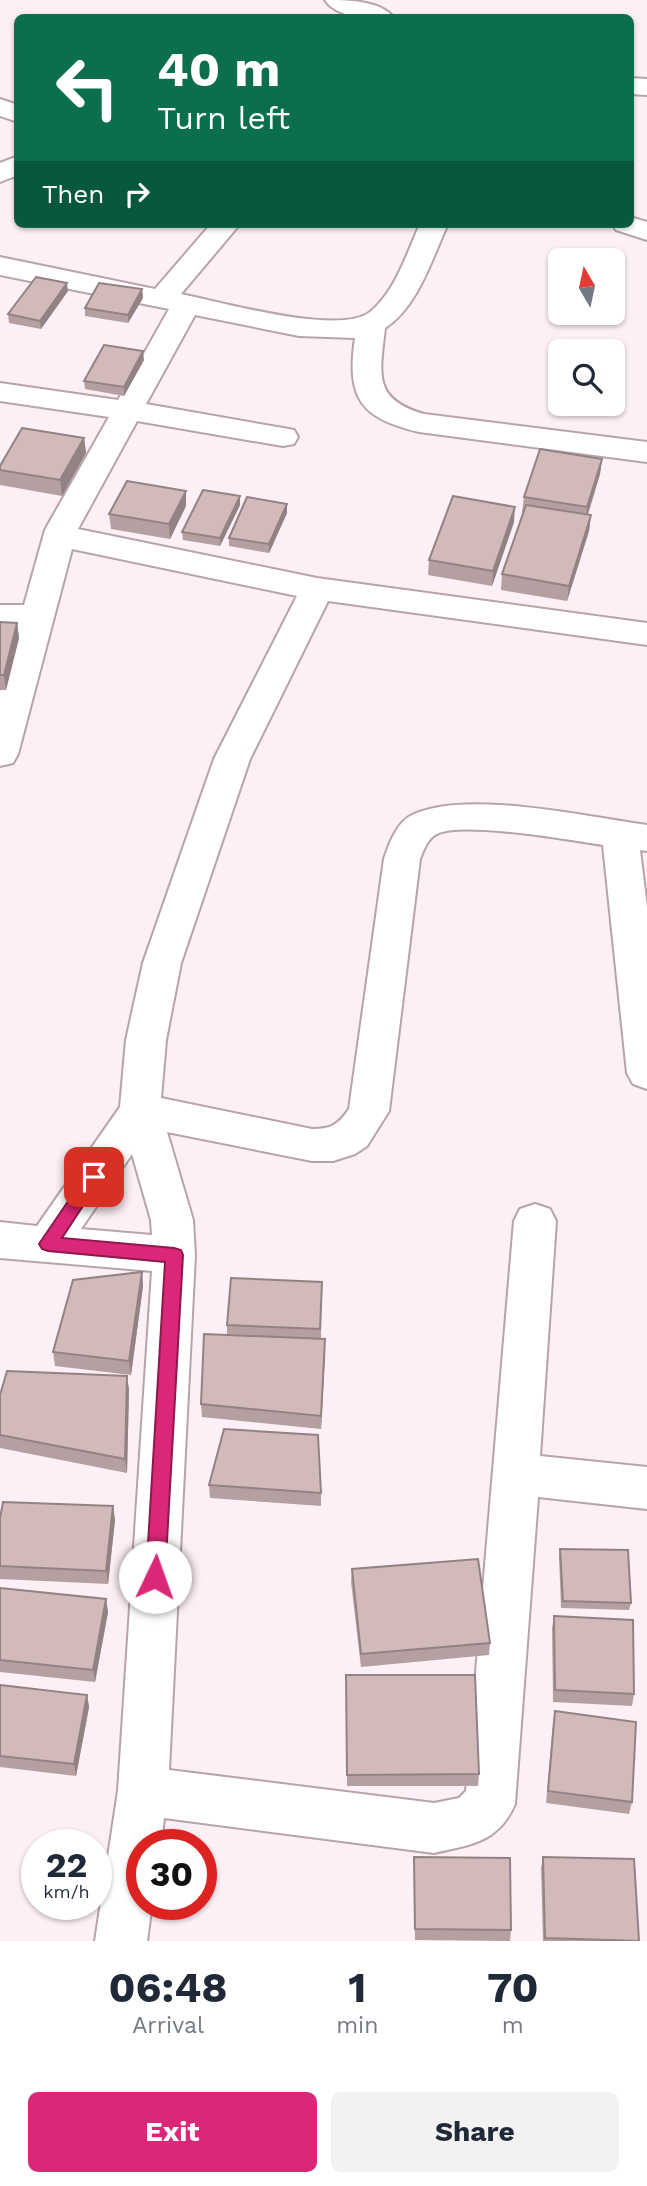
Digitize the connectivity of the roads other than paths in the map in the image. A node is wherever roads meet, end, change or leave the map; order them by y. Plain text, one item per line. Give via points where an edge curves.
1 (337, 0) edge
2 (372, 14) edge
3 (223, 228) edge
4 (432, 228) edge
5 (0, 266) edge
6 (174, 302) junction
7 (371, 325) junction
8 (0, 392) edge
9 (127, 410) junction
10 (282, 437) dead end
11 (647, 452) edge
12 (61, 536) junction
13 (317, 589) junction
14 (0, 616) edge
15 (38, 616) junction
16 (647, 635) edge
17 (0, 754) edge
18 (634, 836) edge
19 (647, 1073) edge
20 (140, 1110) junction
21 (535, 1221) dead end
22 (0, 1240) edge
23 (48, 1244) junction
24 (174, 1255) junction
25 (517, 1474) junction
26 (647, 1488) edge
27 (143, 1791) junction
28 (121, 1941) edge

1 - 2 street
3 - 6 street
4 - 7 street via 393,307
5 - 6 street
6 - 7 street via 299,327 343,330
6 - 9 street
7 - 11 street via 370,389 384,410 419,423
8 - 9 street
9 - 10 street
9 - 12 street
12 - 13 street
12 - 15 street
13 - 16 street
13 - 20 street via 232,759 162,963 146,1040
14 - 15 street
15 - 17 street
18 - 19 street
18 - 20 street via 455,818 427,823 410,838 402,859 369,1111 357,1132 339,1146 312,1145
20 - 23 street
20 - 24 street via 172,1220
21 - 25 street
22 - 23 street
23 - 24 street
24 - 27 street
25 - 26 street
25 - 27 street via 490,1804 471,1820 434,1828
27 - 28 street

